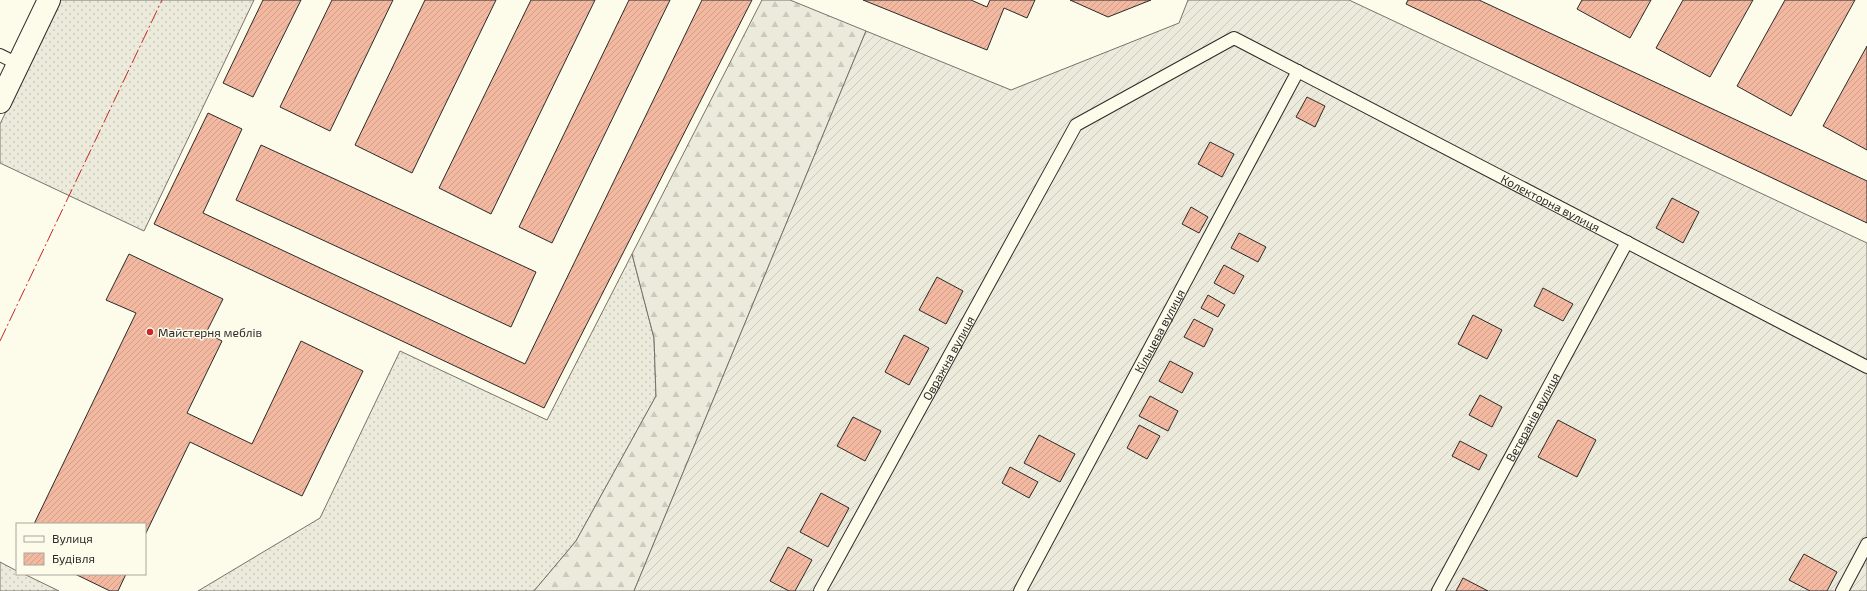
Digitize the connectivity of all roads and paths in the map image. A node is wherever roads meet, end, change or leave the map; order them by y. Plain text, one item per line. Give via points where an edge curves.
1 (49, 0) edge
2 (9, 59) edge
3 (1298, 71) junction
4 (0, 102) edge
5 (1076, 125) joint
6 (1627, 242) junction
7 (1867, 367) edge
8 (1867, 544) edge
9 (820, 591) edge
10 (1020, 591) edge
11 (1438, 591) edge
12 (1842, 591) edge

1 - 2 street
2 - 4 street
3 - 5 lane, Колекторна вулиця via 1234,38
3 - 6 lane, Колекторна вулиця
3 - 10 lane, Кільцева вулиця
5 - 9 lane, Овражна вулиця
6 - 7 lane, Колекторна вулиця
6 - 11 lane, Ветеранів вулиця
8 - 12 lane

